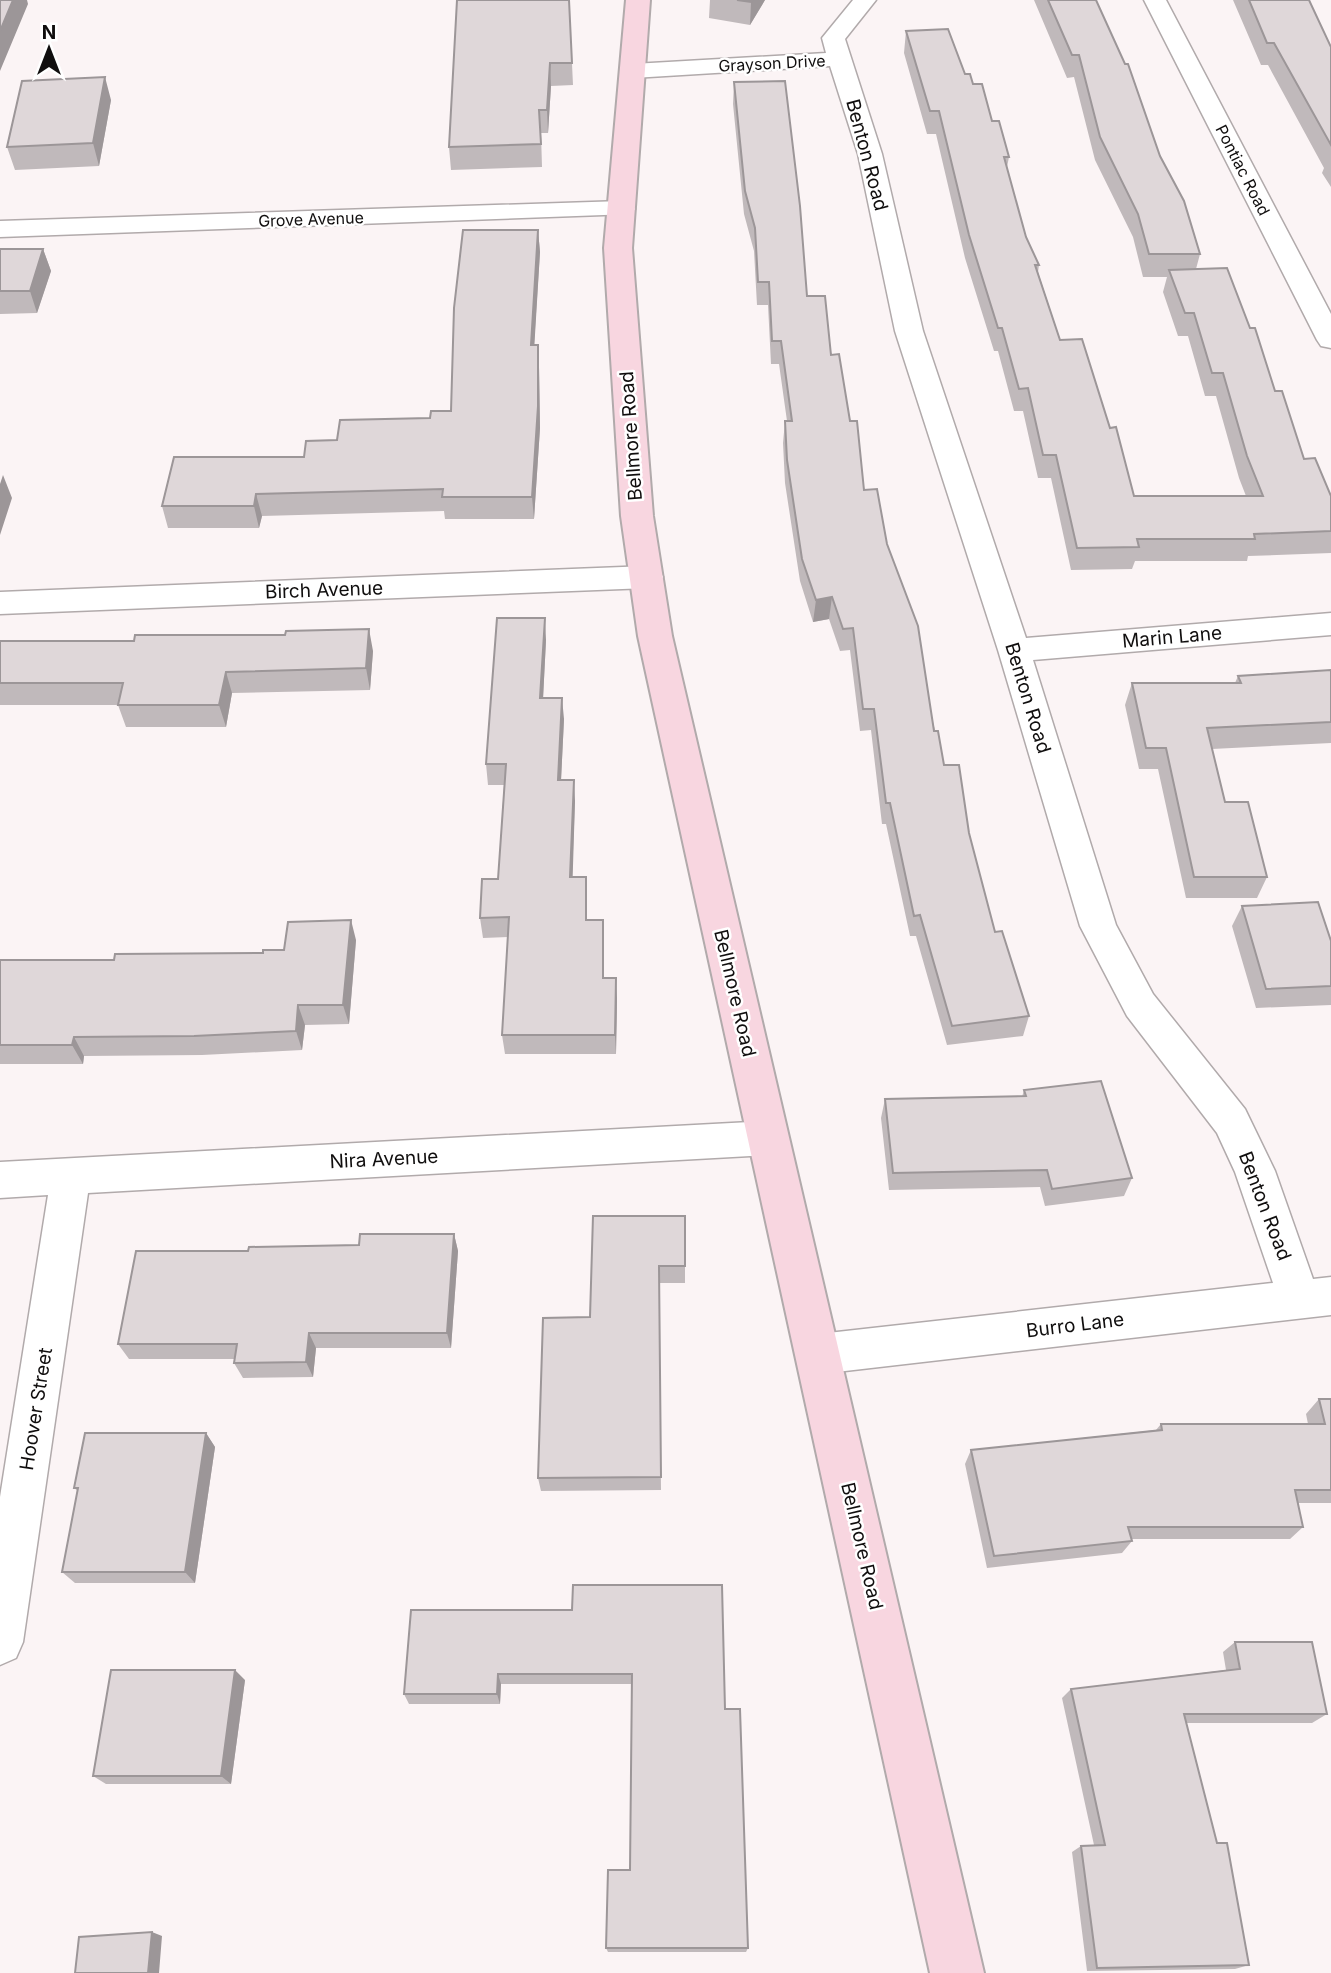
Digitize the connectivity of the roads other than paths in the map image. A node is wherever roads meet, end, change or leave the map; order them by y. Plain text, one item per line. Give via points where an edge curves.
1 (638, 0) edge
2 (865, 0) edge
3 (1155, 0) edge
4 (839, 59) junction
5 (633, 71) junction
6 (622, 209) junction
7 (0, 229) edge
8 (1331, 340) edge
9 (648, 577) junction
10 (0, 603) edge
11 (1331, 624) edge
12 (1014, 650) junction
13 (768, 1138) junction
14 (71, 1176) junction
15 (0, 1180) edge
16 (1315, 1298) edge
17 (819, 1354) junction
18 (0, 1642) edge
19 (957, 1973) edge

1 - 5 main road, Bellmore Road
2 - 4 street, Grayson Drive via 833,38
3 - 8 street, Pontiac Road
4 - 5 street, Grayson Drive
4 - 12 street, Benton Road via 870,154 909,331
5 - 6 main road, Bellmore Road
6 - 7 street, Grove Avenue
6 - 9 main road, Bellmore Road via 619,261 637,516
9 - 10 street, Birch Avenue
9 - 13 main road, Bellmore Road via 655,636
11 - 12 street, Marin Lane
12 - 16 street, Benton Road via 1098,926 1140,1005 1231,1121
13 - 14 street, Nira Avenue
13 - 17 main road, Bellmore Road
14 - 15 street, Nira Avenue
14 - 18 street, Hoover Street
16 - 17 street, Burro Lane
17 - 19 main road, Bellmore Road

